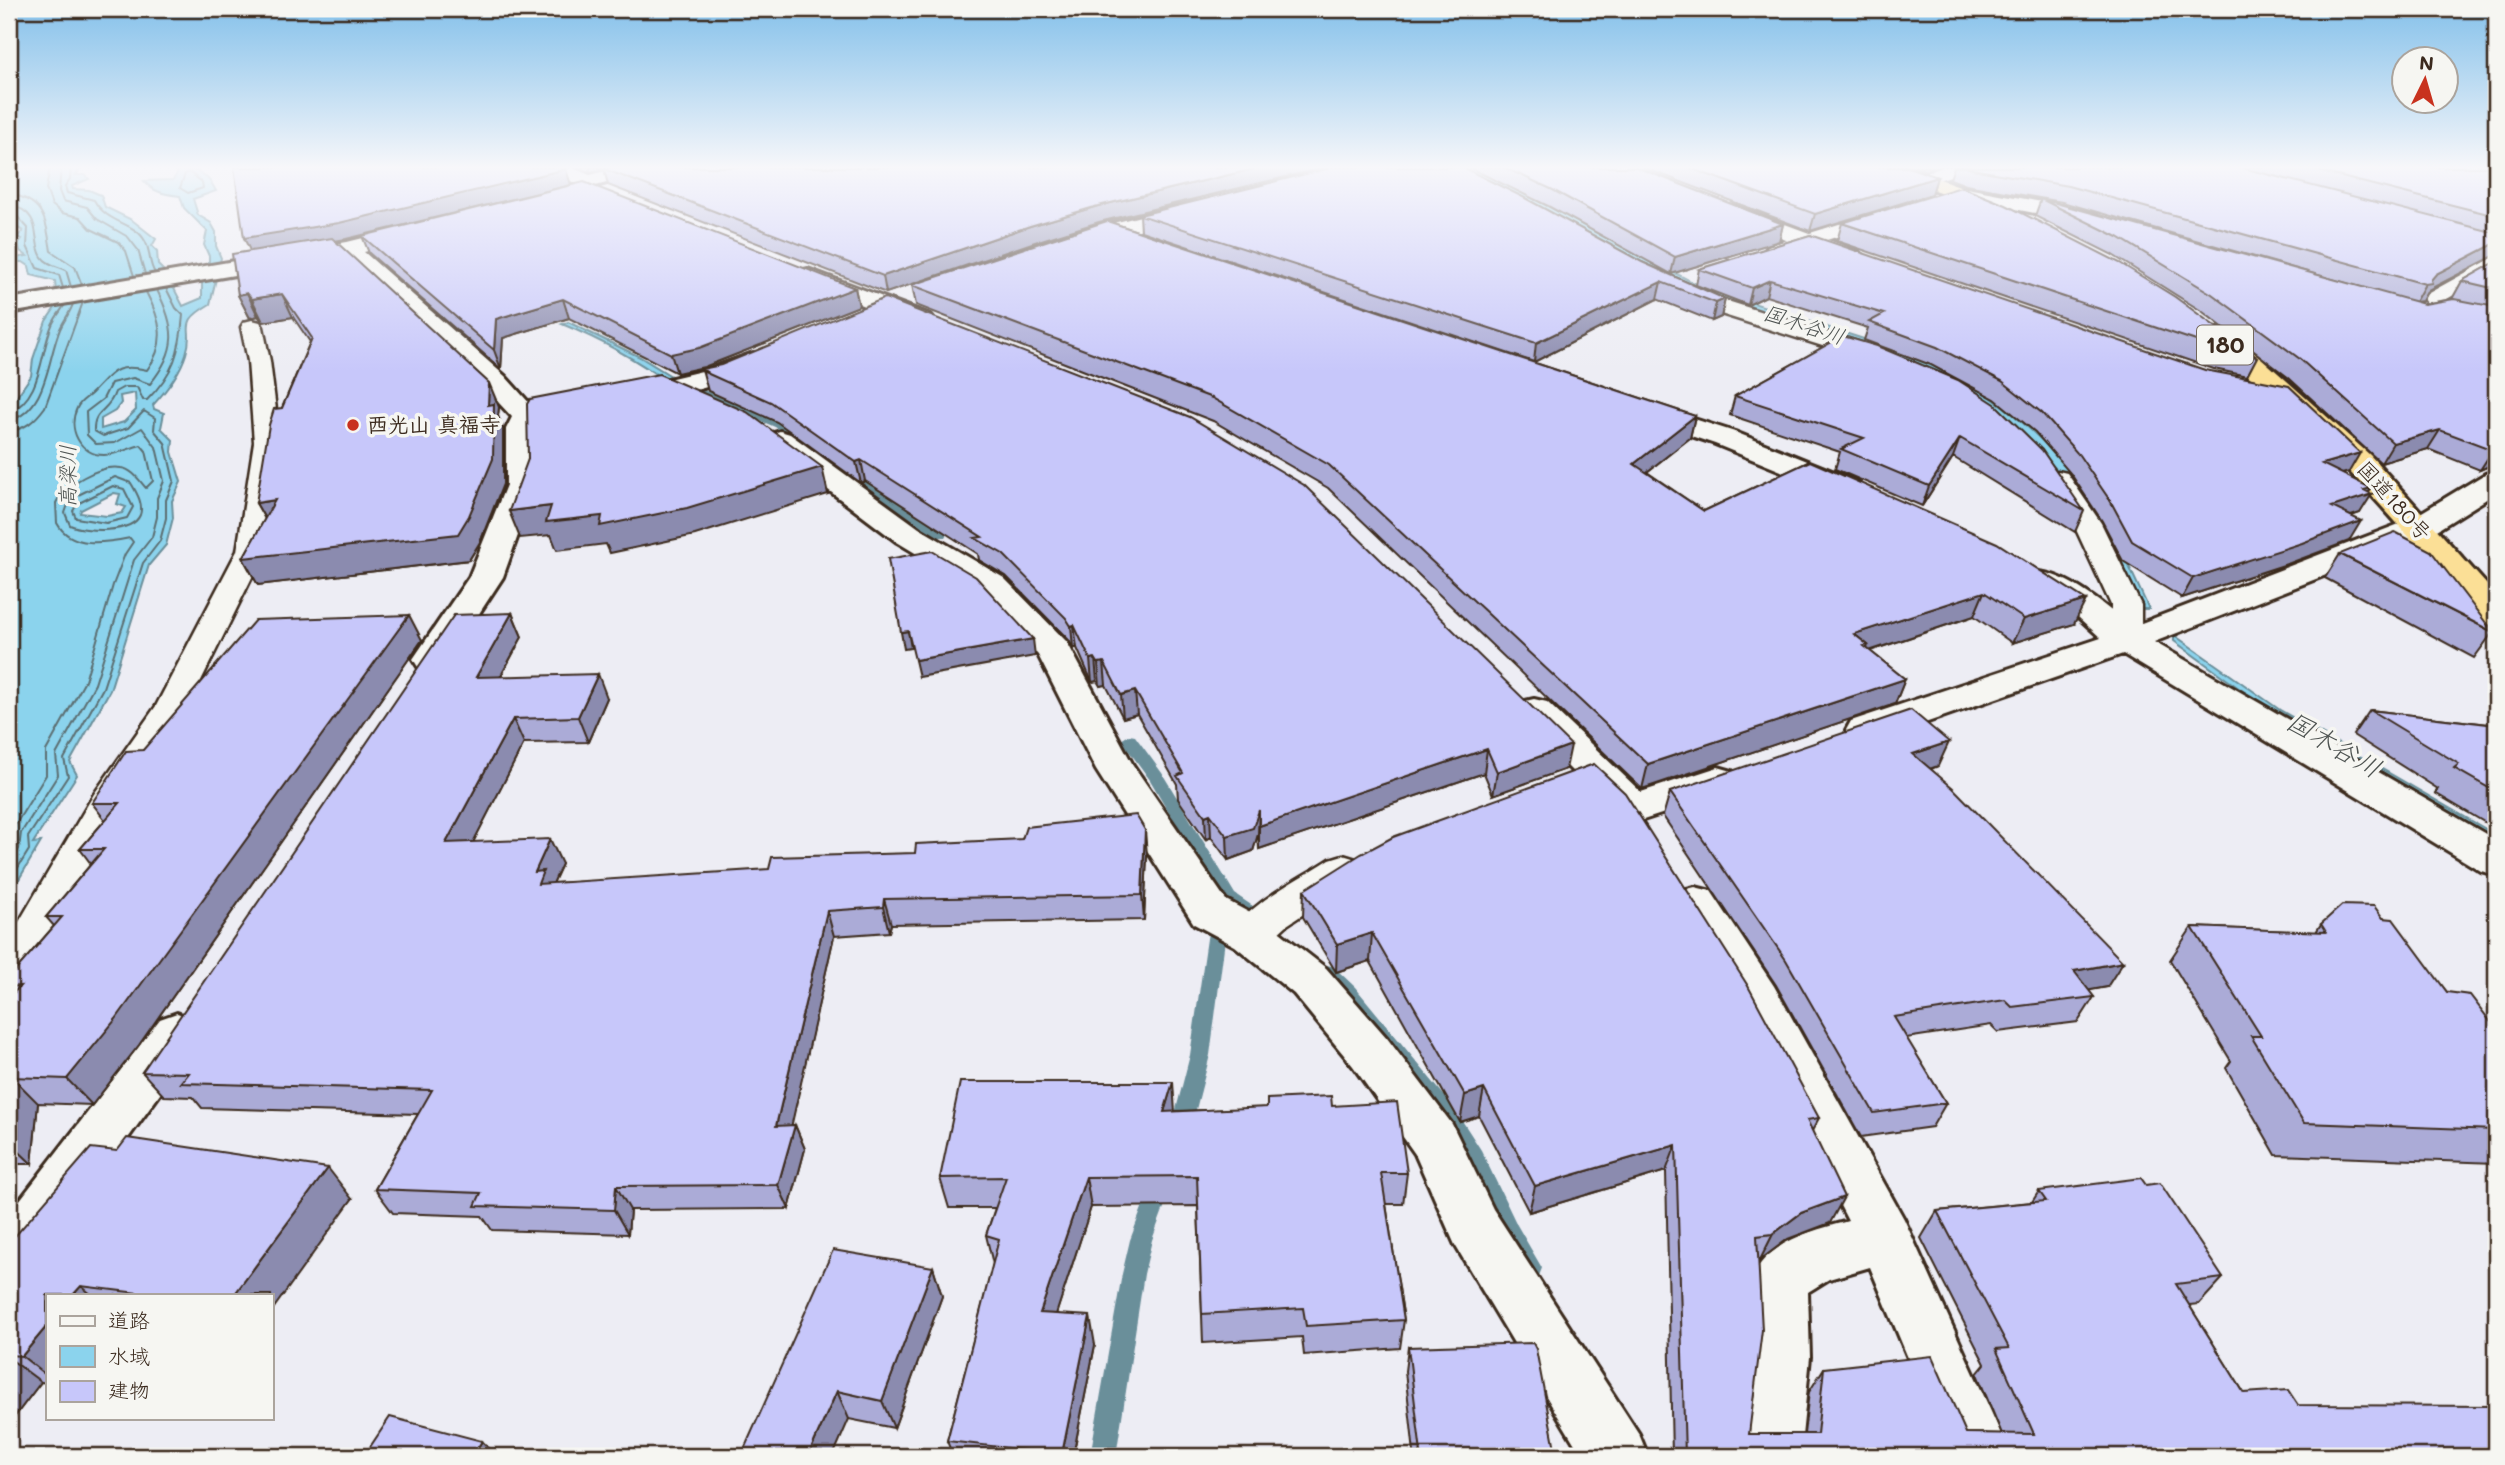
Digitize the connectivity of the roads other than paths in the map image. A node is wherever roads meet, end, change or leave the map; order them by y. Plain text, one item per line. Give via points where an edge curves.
1 (403, 235) edge
2 (1090, 235) edge
3 (1122, 235) edge
4 (1793, 235) edge
5 (1821, 235) edge
6 (2056, 235) edge
7 (2060, 238) edge
8 (1805, 240) junction
9 (1055, 246) edge
10 (1152, 247) edge
11 (347, 249) junction
12 (1755, 257) edge
13 (1870, 262) edge
14 (2496, 262) edge
15 (783, 265) edge
16 (1692, 277) dead end
17 (897, 301) junction
18 (9, 306) edge
19 (2454, 308) joint
20 (2414, 313) edge
21 (2185, 316) edge
22 (854, 320) edge
23 (252, 327) edge
24 (948, 331) edge
25 (779, 351) edge
26 (1900, 365) edge
27 (2247, 387) edge
28 (670, 388) junction
29 (2287, 395) junction
30 (605, 401) edge
31 (1621, 403) edge
32 (2045, 464) edge
33 (2496, 480) edge
34 (1866, 495) edge
35 (2418, 528) junction
36 (2013, 564) edge
37 (2496, 616) edge
38 (2126, 641) junction
39 (1511, 689) edge
40 (408, 692) edge
41 (1828, 743) edge
42 (1751, 769) edge
43 (1597, 772) junction
44 (1558, 786) edge
45 (1653, 839) junction
46 (1377, 854) edge
47 (2496, 860) edge
48 (1251, 934) junction
49 (9, 976) edge
50 (195, 1006) edge
51 (1885, 1237) junction
52 (9, 1257) edge
53 (1617, 1456) edge
54 (1769, 1456) edge
55 (1980, 1456) edge

1 - 11 street
2 - 9 street
3 - 10 street
4 - 8 street
5 - 8 lane
6 - 7 highway
8 - 12 lane
8 - 13 street
11 - 18 street
11 - 40 street via 495,382 540,413 520,429 521,485 486,577
14 - 19 lane via 2434,298
15 - 17 street
16 - 26 lane via 1665,282 1713,304
17 - 22 street
17 - 24 street
19 - 20 street
21 - 29 highway, 国道180号 / 180
23 - 49 lane via 267,442 251,551 171,709 106,803
25 - 28 street
27 - 29 street
28 - 30 street
28 - 48 street via 765,430 908,536 992,585 1054,650 1116,770 1210,912
29 - 35 highway, 国道180号 / 180 via 2359,461
31 - 34 street via 1725,438
32 - 38 lane via 2072,499 2102,552 2126,605
33 - 35 street
35 - 37 highway, 国道180号 / 180
35 - 38 street
36 - 38 street via 2090,610
38 - 41 street
38 - 47 street
39 - 43 street
42 - 45 street
43 - 44 lane
43 - 45 street
45 - 51 street via 1757,999
46 - 48 lane via 1352,863
48 - 53 street via 1310,981 1370,1052 1434,1140 1474,1227
50 - 52 street via 158,1062
51 - 54 street via 1809,1261 1783,1275
51 - 55 street

